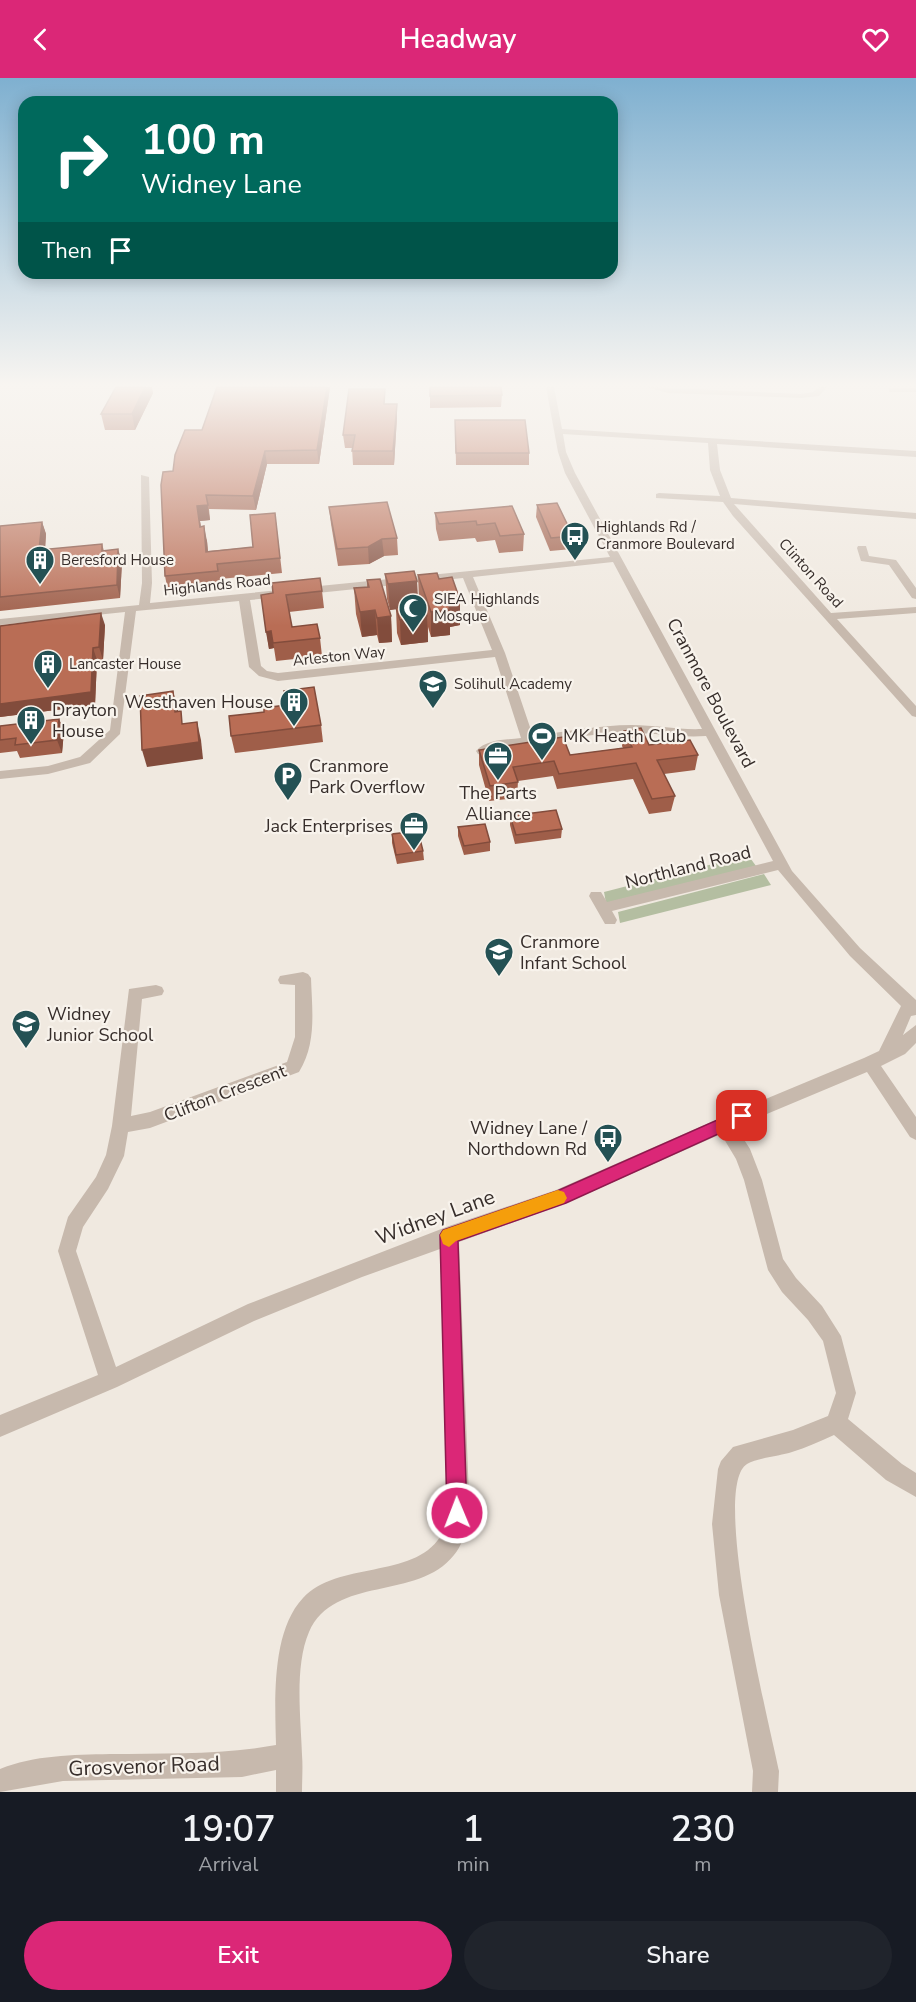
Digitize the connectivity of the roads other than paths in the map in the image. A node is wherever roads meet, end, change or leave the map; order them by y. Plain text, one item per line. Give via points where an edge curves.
1 (568, 467) edge
2 (713, 467) edge
3 (144, 477) dead end
4 (659, 496) dead end
5 (727, 500) junction
6 (916, 516) edge
7 (862, 548) dead end
8 (616, 559) junction
9 (467, 575) junction
10 (916, 596) edge
11 (244, 597) junction
12 (144, 608) junction
13 (130, 610) junction
14 (916, 610) edge
15 (829, 616) junction
16 (0, 622) edge
17 (499, 653) junction
18 (916, 713) edge
19 (709, 732) junction
20 (528, 740) junction
21 (482, 751) edge
22 (0, 775) edge
23 (781, 864) junction
24 (603, 908) dead end
25 (286, 980) dead end
26 (156, 991) dead end
27 (911, 1015) edge
28 (916, 1032) edge
29 (878, 1058) junction
30 (724, 1124) junction
31 (121, 1126) junction
32 (916, 1132) edge
33 (449, 1235) junction
34 (111, 1380) junction
35 (836, 1423) junction
36 (0, 1426) edge
37 (916, 1485) edge
38 (290, 1755) junction
39 (0, 1782) edge
40 (289, 1792) edge
41 (765, 1792) edge

1 - 8 street, Cranmore Boulevard
2 - 5 street, Clinton Road
3 - 12 street
4 - 5 street
5 - 6 street
5 - 15 street, Clinton Road
7 - 10 street via 865,559 892,562
8 - 9 street, Highlands Road
8 - 19 street, Cranmore Boulevard
9 - 11 street, Highlands Road
9 - 17 street
11 - 12 street, Highlands Road
11 - 17 street, Arleston Way via 255,667 263,674 278,677
12 - 13 street, Highlands Road
13 - 16 street, Highlands Road
13 - 22 street via 116,731 85,760 48,770
14 - 15 street
15 - 18 street, Clinton Road
17 - 20 street
19 - 20 street via 617,729
19 - 23 street, Cranmore Boulevard
20 - 21 street
23 - 24 street, Northland Road
23 - 27 street, Cranmore Boulevard
25 - 31 street, Clifton Crescent via 303,978 302,1049 293,1067 189,1107
26 - 31 street via 135,993
27 - 29 street
28 - 29 street, Widney Lane via 899,1049
29 - 30 street, Widney Lane
29 - 32 street
30 - 33 street, Widney Lane via 560,1197
30 - 35 street via 744,1155 775,1263 831,1336 846,1393
31 - 34 street via 116,1156 75,1223 67,1251
33 - 34 street, Widney Lane via 249,1314
33 - 38 street via 459,1522 455,1536 440,1555 416,1570 342,1587 307,1612 298,1626 290,1663
34 - 36 street, Widney Lane
35 - 37 street via 894,1472
35 - 41 street via 794,1441 741,1455 729,1469 724,1499 731,1595 766,1771
38 - 39 street, Grosvenor Road via 242,1764 63,1768
38 - 40 street

